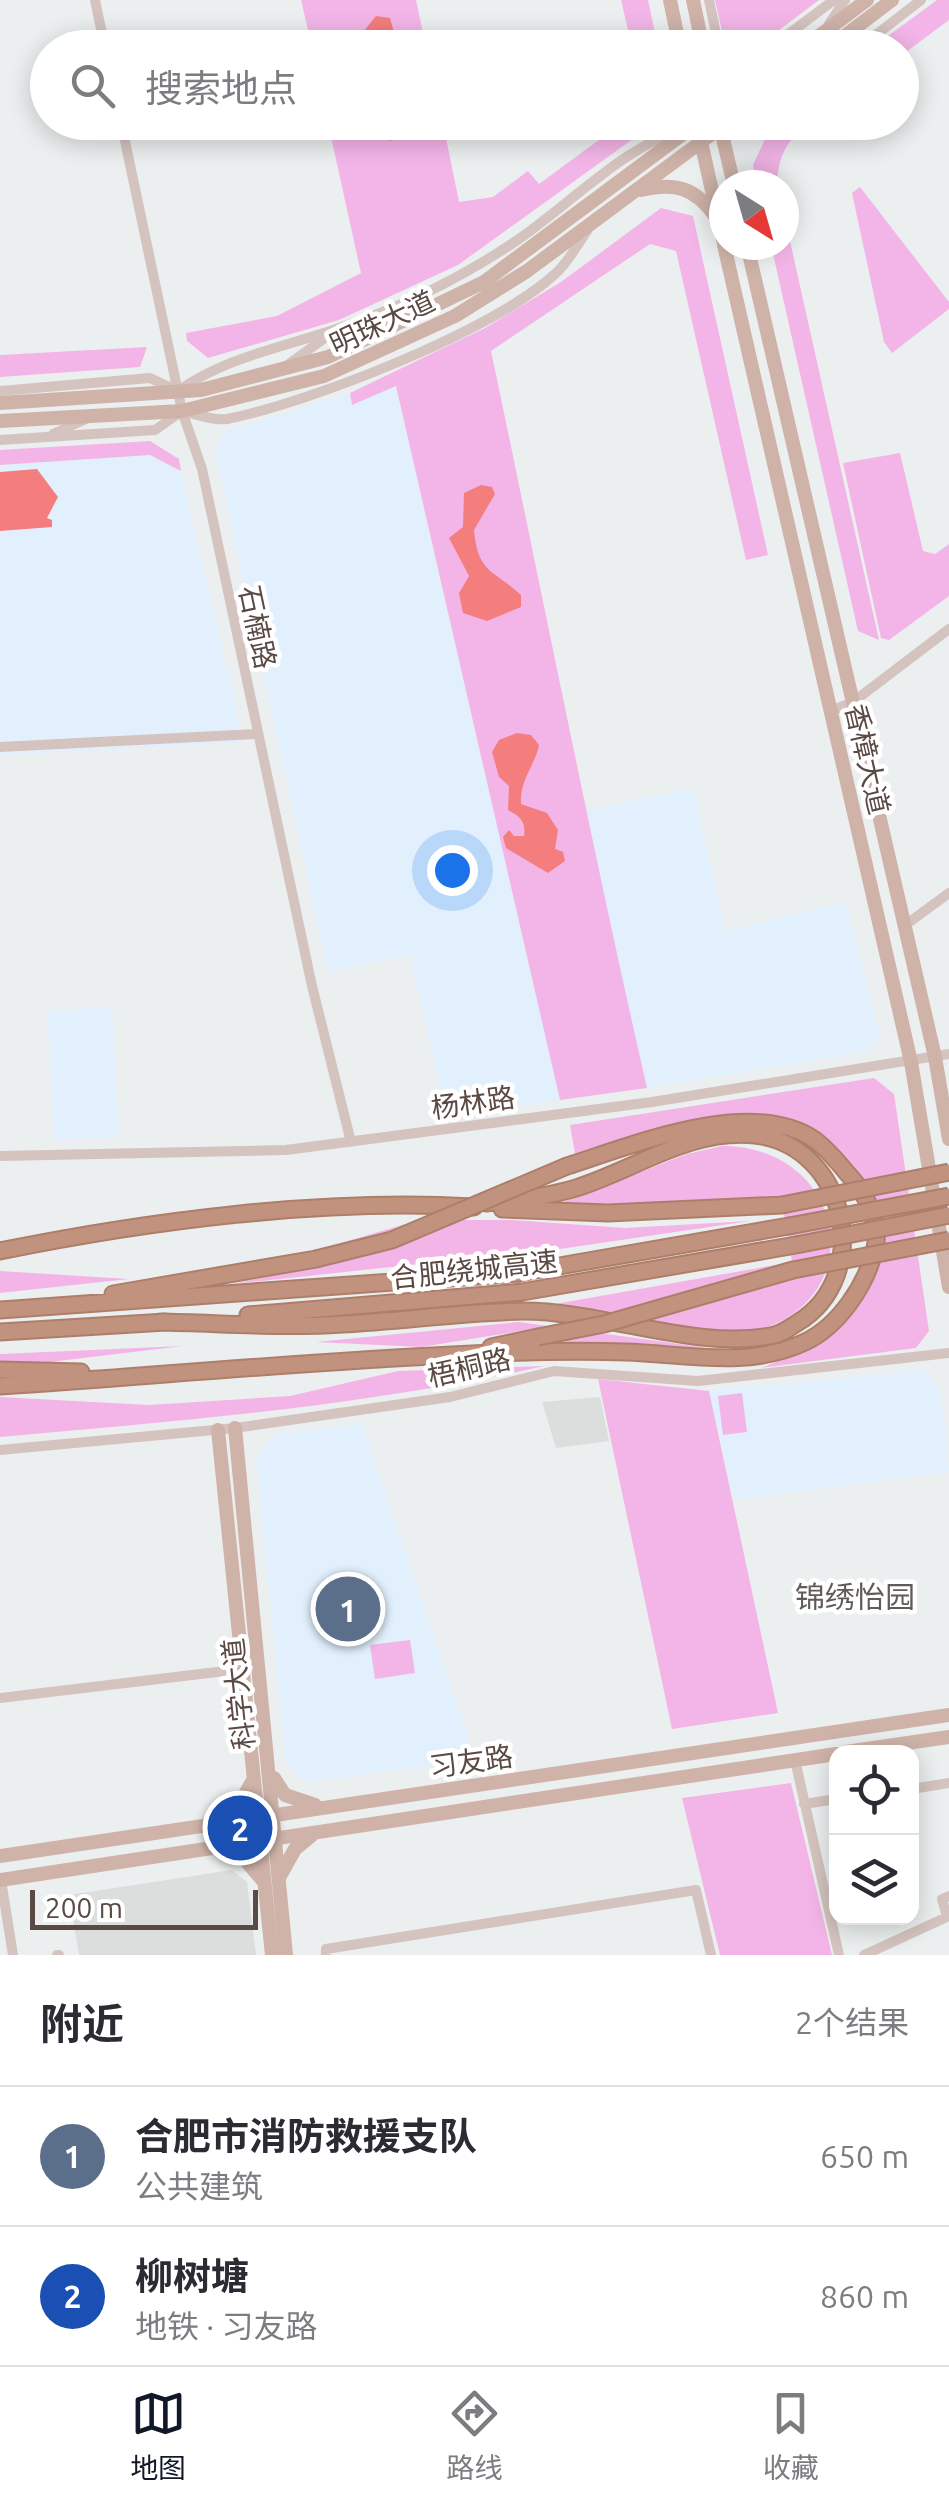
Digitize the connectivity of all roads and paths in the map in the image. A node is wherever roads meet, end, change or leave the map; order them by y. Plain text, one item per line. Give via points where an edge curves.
1 (94, 0) edge
2 (670, 0) edge
3 (693, 0) edge
4 (708, 0) edge
5 (834, 0) edge
6 (845, 0) edge
7 (867, 0) edge
8 (892, 0) edge
9 (904, 0) edge
10 (922, 0) edge
11 (900, 16) junction
12 (101, 30) edge
13 (676, 30) edge
14 (700, 30) edge
15 (715, 30) edge
16 (794, 30) edge
17 (824, 30) edge
18 (826, 30) edge
19 (853, 30) edge
20 (882, 30) edge
21 (125, 140) edge
22 (650, 140) edge
23 (675, 140) edge
24 (700, 140) joint
25 (725, 140) edge
26 (731, 170) edge
27 (709, 178) edge
28 (635, 192) junction
29 (709, 210) edge
30 (591, 227) junction
31 (728, 260) edge
32 (751, 260) edge
33 (338, 328) junction
34 (280, 370) junction
35 (44, 388) junction
36 (328, 388) junction
37 (263, 390) junction
38 (0, 391) edge
39 (178, 391) junction
40 (90, 397) junction
41 (0, 403) edge
42 (182, 411) junction
43 (92, 416) junction
44 (0, 422) edge
45 (48, 437) junction
46 (0, 440) edge
47 (949, 629) edge
48 (853, 702) junction
49 (831, 711) junction
50 (257, 734) junction
51 (0, 747) edge
52 (949, 893) edge
53 (904, 926) junction
54 (942, 1056) edge
55 (911, 1062) junction
56 (949, 1139) edge
57 (351, 1142) junction
58 (0, 1156) edge
59 (949, 1172) edge
60 (949, 1196) edge
61 (457, 1206) junction
62 (949, 1215) edge
63 (949, 1240) edge
64 (0, 1248) edge
65 (949, 1287) edge
66 (30, 1309) junction
67 (0, 1310) edge
68 (160, 1322) junction
69 (0, 1332) edge
70 (949, 1353) edge
71 (452, 1354) junction
72 (0, 1370) edge
73 (127, 1378) junction
74 (0, 1386) edge
75 (235, 1428) junction
76 (218, 1430) junction
77 (0, 1450) edge
78 (242, 1668) junction
79 (0, 1698) edge
80 (949, 1715) edge
81 (949, 1737) edge
82 (894, 1745) edge
83 (829, 1755) edge
84 (795, 1760) junction
85 (271, 1770) junction
86 (253, 1781) junction
87 (949, 1784) edge
88 (919, 1788) edge
89 (829, 1800) edge
90 (804, 1804) junction
91 (331, 1806) junction
92 (264, 1816) junction
93 (219, 1823) junction
94 (313, 1834) junction
95 (267, 1841) junction
96 (218, 1849) junction
97 (0, 1856) edge
98 (1, 1880) edge
99 (272, 1883) junction
100 (949, 1896) edge
101 (14, 1955) edge
102 (272, 1955) edge
103 (286, 1955) edge
104 (326, 1955) edge
105 (712, 1955) edge
106 (839, 1955) edge
107 (864, 1955) edge

1 - 12 street
2 - 13 main road
3 - 14 main road
4 - 15 street
5 - 16 street
6 - 17 street
7 - 18 main road
8 - 19 main road
9 - 11 street
10 - 11 street
11 - 20 street
21 - 39 street, 石楠路
22 - 33 street via 518,240 440,286
23 - 34 main road, 明珠大道 via 484,282 328,357
24 - 27 main road, 香樟大道
24 - 28 main road, 明珠大道
25 - 26 main road
28 - 29 main road via 669,184 690,190
28 - 30 main road, 明珠大道
30 - 36 street via 556,274 513,302 428,348
30 - 37 main road, 明珠大道 via 456,316 324,376
31 - 49 main road, 香樟大道
32 - 48 main road, 香樟大道
33 - 34 street
33 - 39 street via 208,370
34 - 39 main road, 明珠大道
35 - 38 street
35 - 39 street via 150,378
35 - 40 street
36 - 37 street
36 - 42 street via 222,420
37 - 42 main road, 明珠大道
39 - 40 main road, 明珠大道
39 - 42 street, 石楠路
40 - 41 main road, 明珠大道
42 - 43 main road, 明珠大道
42 - 45 street via 156,430
42 - 50 street, 石楠路 via 202,469
43 - 44 main road, 明珠大道
43 - 45 street
45 - 46 street
47 - 48 street
48 - 49 street
48 - 53 main road, 香樟大道
49 - 55 main road, 香樟大道
50 - 51 street
50 - 57 street, 石楠路
52 - 53 street
53 - 54 main road, 香樟大道
54 - 55 street, 杨林路
54 - 56 main road, 香樟大道
55 - 57 street, 杨林路
55 - 65 main road, 香樟大道
57 - 58 street, 杨林路 via 286,1150
59 - 61 highway, bridge via 782,1205 608,1213
60 - 66 highway, 合肥绕城高速, bridge via 518,1273
61 - 64 highway via 305,1209
61 - 68 highway via 557,1193 695,1141 761,1136 796,1150 826,1178 845,1252 812,1314 774,1336 726,1340 611,1318 524,1311 337,1325
62 - 68 highway, 合肥绕城高速, bridge via 522,1292
63 - 71 highway, bridge via 793,1270 604,1324
66 - 67 highway, 合肥绕城高速
66 - 71 highway, bridge via 392,1240 567,1166 700,1128 742,1123 814,1139 857,1183 877,1230 853,1297 825,1330 777,1351 724,1360 626,1352
68 - 69 highway, 合肥绕城高速
70 - 75 street, 梧桐路 via 698,1381 554,1371 450,1398
71 - 73 highway
72 - 73 highway
73 - 74 highway
75 - 76 street, 梧桐路
75 - 85 main road, 科学大道
76 - 77 street, 梧桐路
76 - 78 main road, 科学大道
78 - 79 street
78 - 86 main road, 科学大道
80 - 91 main road, 习友路
81 - 82 main road
83 - 84 main road, 习友路
84 - 90 street
84 - 94 main road, 习友路
85 - 91 main road via 285,1795
85 - 92 main road, 科学大道
86 - 92 main road, 科学大道
86 - 93 main road
87 - 88 street
89 - 90 street
90 - 106 street
91 - 92 main road, 习友路
92 - 93 main road, 习友路
92 - 95 main road, 科学大道
93 - 97 main road, 习友路
94 - 95 main road, 习友路
94 - 99 main road
95 - 96 main road, 习友路
95 - 99 main road, 科学大道
96 - 98 main road, 习友路
96 - 99 main road via 242,1856
98 - 101 street
99 - 102 main road, 科学大道
99 - 103 main road, 科学大道
100 - 107 street via 942,1900 947,1917
104 - 105 street via 326,1949 696,1890

